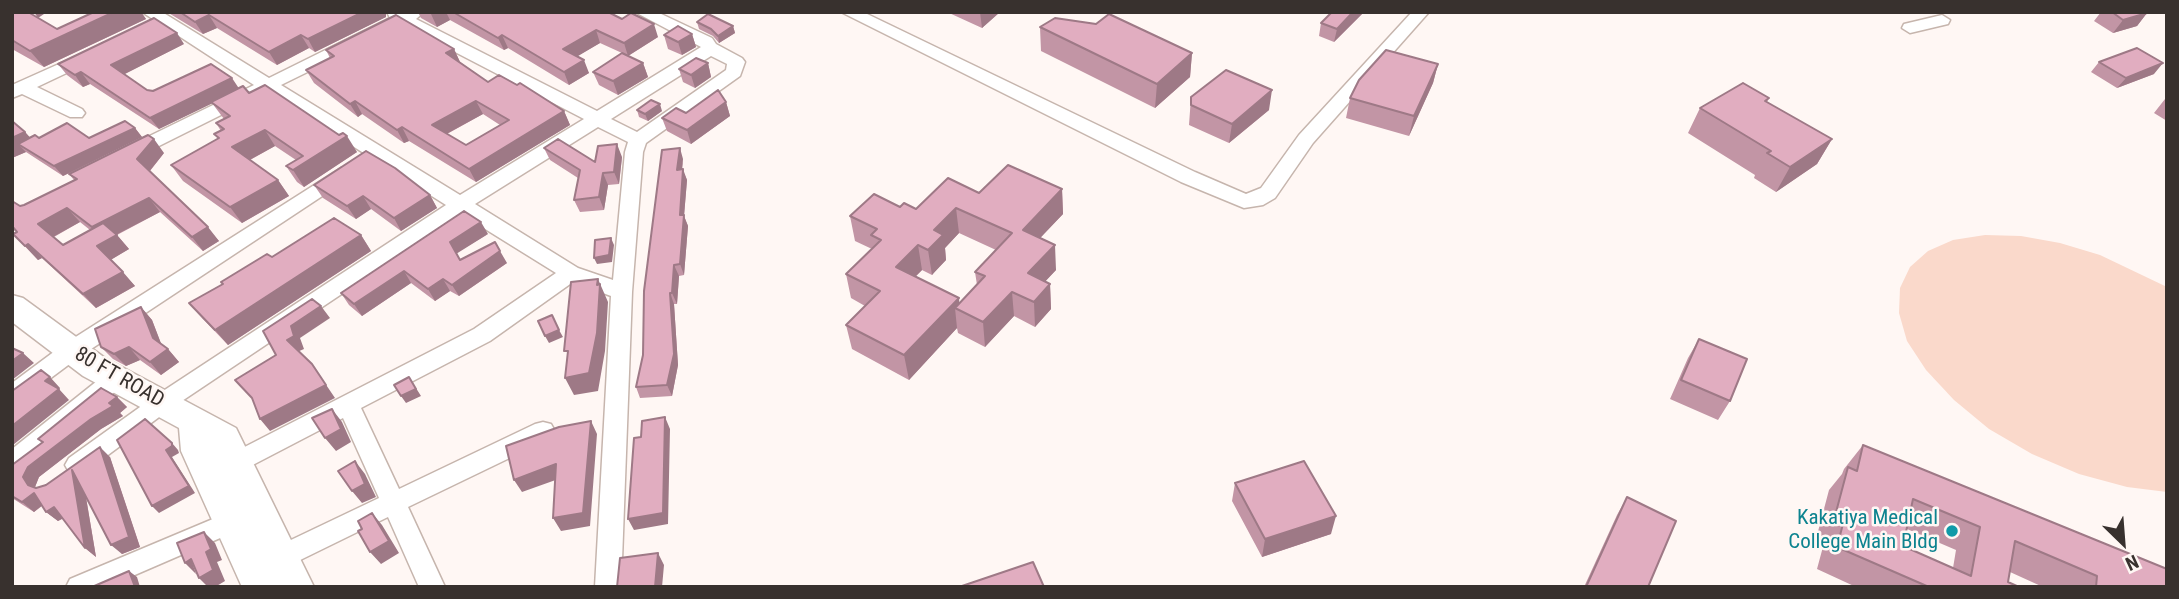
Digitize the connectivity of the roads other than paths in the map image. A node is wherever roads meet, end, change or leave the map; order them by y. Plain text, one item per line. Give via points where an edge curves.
1 (643, 12) edge
2 (849, 12) edge
3 (1421, 12) edge
4 (403, 15) edge
5 (156, 16) edge
6 (1942, 20) dead end
7 (1910, 28) dead end
8 (139, 31) edge
9 (104, 48) edge
10 (710, 48) junction
11 (268, 85) junction
12 (17, 90) edge
13 (76, 113) dead end
14 (599, 118) junction
15 (638, 140) junction
16 (375, 152) junction
17 (115, 161) edge
18 (461, 204) junction
19 (571, 273) junction
20 (622, 292) junction
21 (16, 314) edge
22 (71, 351) junction
23 (116, 379) junction
24 (12, 395) edge
25 (162, 403) junction
26 (348, 404) junction
27 (195, 422) junction
28 (543, 431) edge
29 (237, 462) junction
30 (12, 463) edge
31 (59, 479) edge
32 (394, 503) junction
33 (232, 522) junction
34 (288, 572) edge
35 (79, 587) edge
36 (260, 587) edge
37 (432, 587) edge
38 (608, 587) edge

1 - 10 street
2 - 3 street via 1244,201 1268,192 1306,139
4 - 11 street
4 - 14 street
5 - 8 street
5 - 11 street
6 - 7 street
9 - 12 street
10 - 14 street
10 - 15 street via 736,62 734,72
11 - 16 street
11 - 17 street
12 - 13 street
14 - 15 street
14 - 18 street
15 - 20 street
16 - 18 street
16 - 22 street
18 - 19 street
18 - 25 street
19 - 20 street
19 - 26 street via 482,335
20 - 38 street
21 - 22 street, 80 FT ROAD
22 - 23 street, 80 FT ROAD
22 - 24 street
23 - 25 street, 80 FT ROAD
23 - 30 street
25 - 27 street, 80 FT ROAD
25 - 31 street
26 - 29 street
26 - 32 street
27 - 29 street, 80 FT ROAD via 224,437
27 - 33 street via 198,451
28 - 32 street
29 - 34 street, 80 FT ROAD
32 - 34 street
32 - 37 street
33 - 35 street
33 - 36 street

